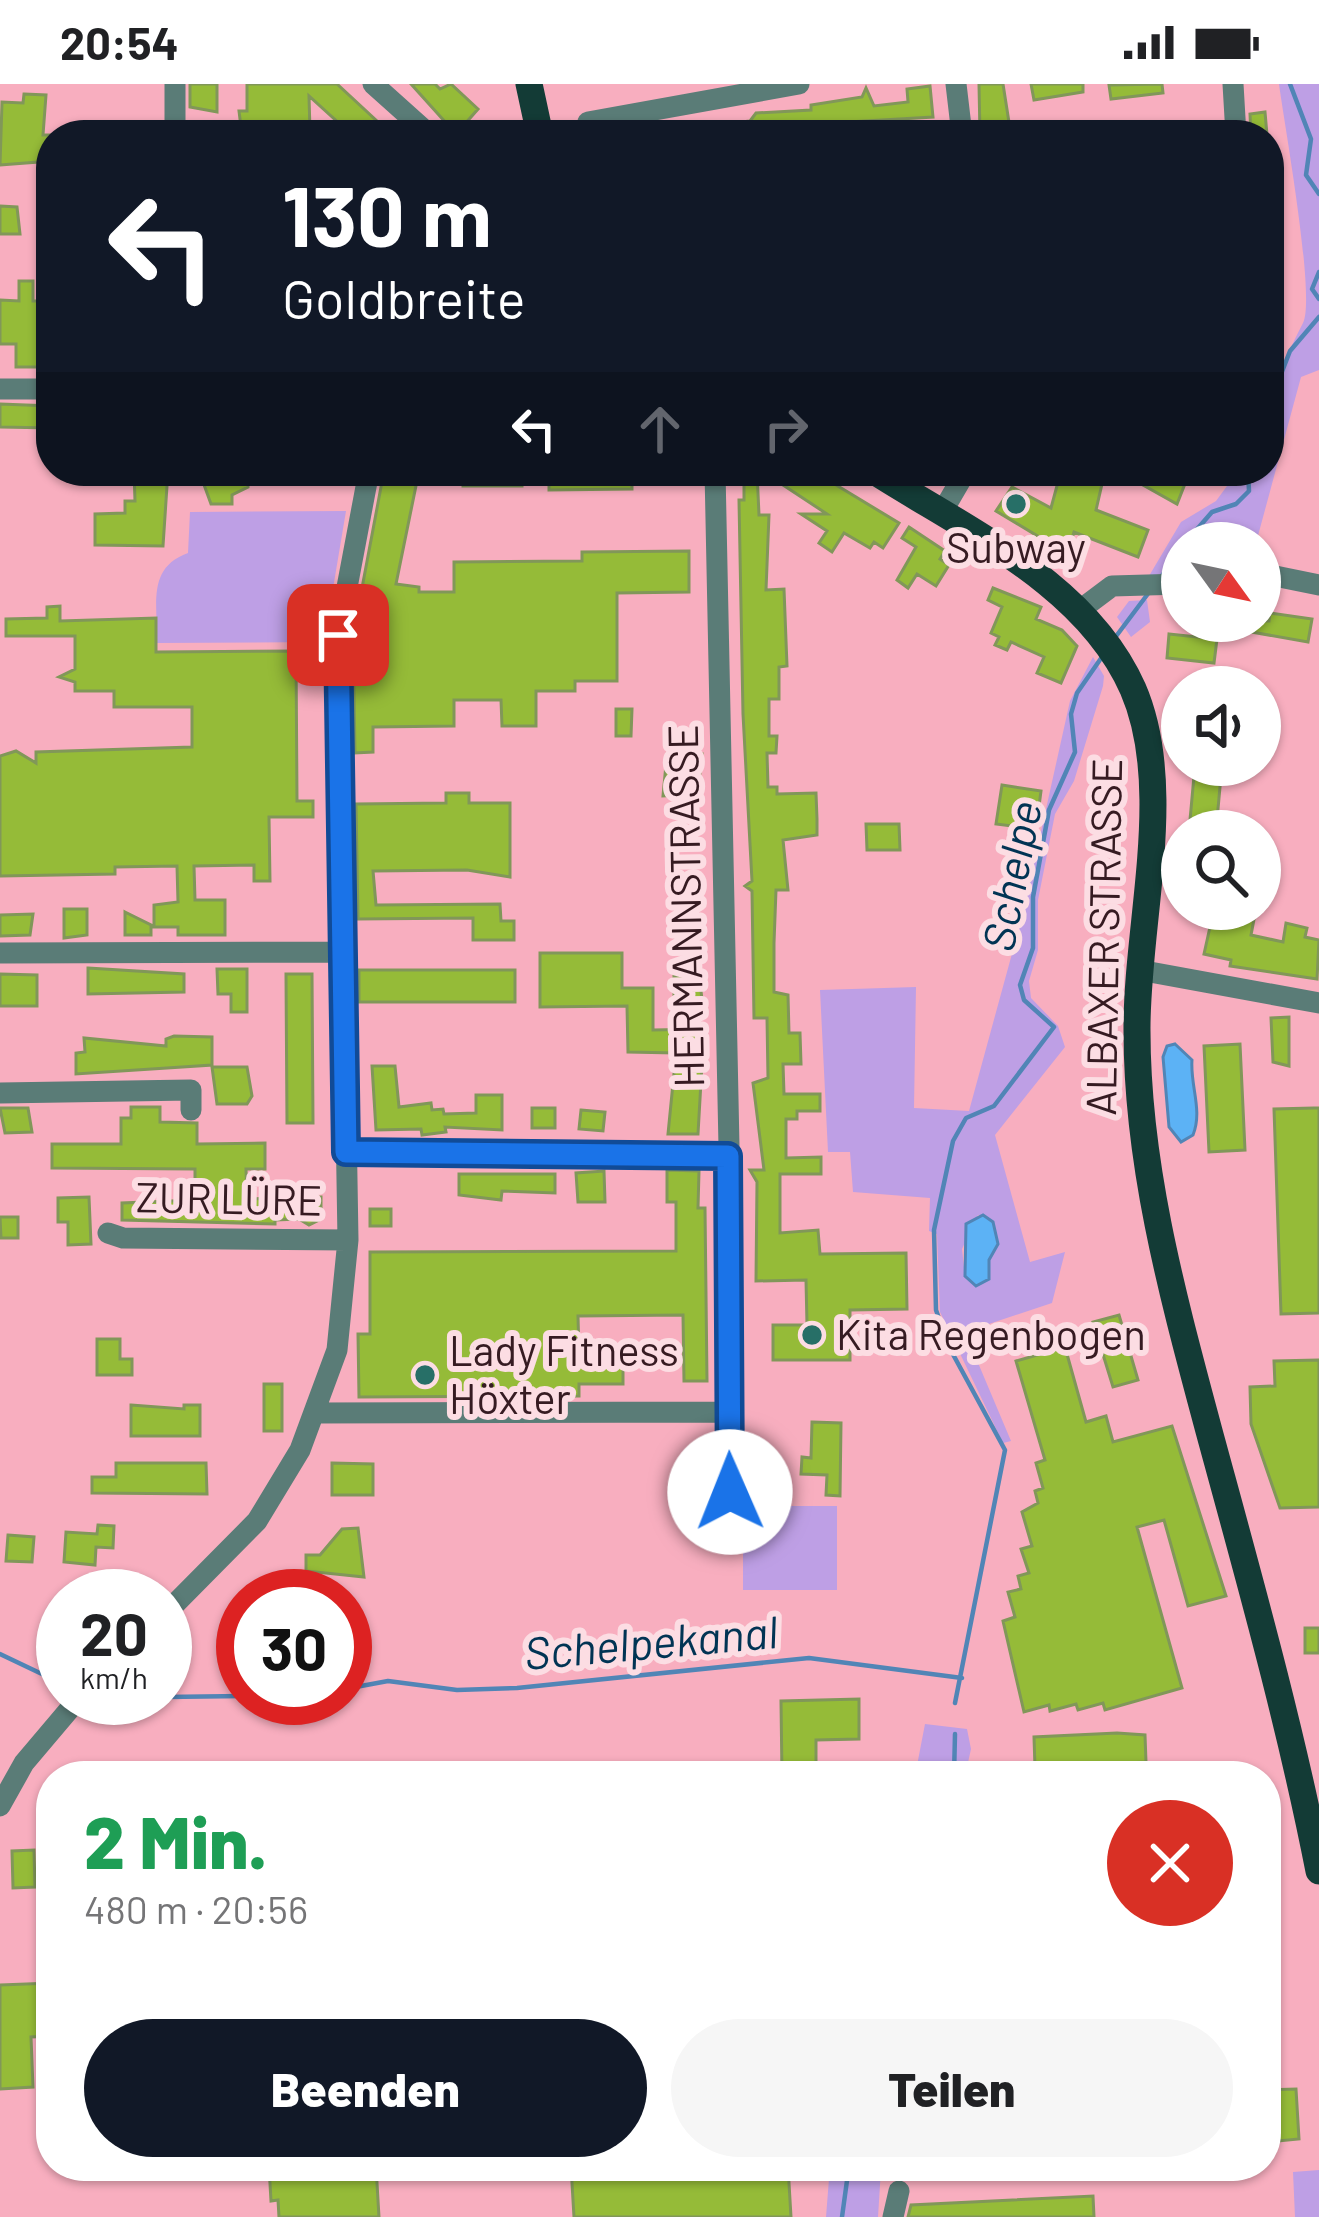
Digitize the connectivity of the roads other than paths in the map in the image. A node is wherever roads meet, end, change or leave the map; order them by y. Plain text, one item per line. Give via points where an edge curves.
1 (175, 84) edge
2 (373, 84) edge
3 (529, 84) edge
4 (799, 84) edge
5 (956, 84) edge
6 (1233, 84) edge
7 (735, 89) edge
8 (175, 120) edge
9 (413, 120) edge
10 (537, 120) edge
11 (597, 120) edge
12 (960, 120) edge
13 (1236, 120) edge
14 (0, 389) edge
15 (36, 389) edge
16 (366, 486) edge
17 (715, 486) edge
18 (897, 486) edge
19 (957, 486) edge
20 (941, 514) junction
21 (1281, 577) edge
22 (1319, 585) edge
23 (1161, 587) edge
24 (1080, 610) junction
25 (344, 952) junction
26 (0, 953) edge
27 (1139, 970) junction
28 (1319, 1003) edge
29 (0, 1093) edge
30 (190, 1110) dead end
31 (346, 1152) junction
32 (728, 1156) junction
33 (108, 1233) dead end
34 (348, 1240) junction
35 (728, 1412) junction
36 (315, 1413) junction
37 (730, 1492) dead end
38 (192, 1587) edge
39 (57, 1725) edge
40 (0, 1806) edge
41 (1319, 1871) edge
42 (899, 2191) dead end
43 (893, 2217) edge

1 - 8 street
2 - 9 street
3 - 10 main road
4 - 7 street
5 - 12 street
6 - 13 street
7 - 11 street
14 - 15 street
16 - 25 street, ZUR LÜRE via 338,635
17 - 32 street, HERMANNSTRASSE
18 - 20 main road, ALBAXER STRASSE
19 - 20 street
20 - 24 main road, ALBAXER STRASSE
21 - 22 street
23 - 24 street via 1112,586
24 - 27 main road, ALBAXER STRASSE via 1110,648 1144,719 1152,780
25 - 26 street
25 - 31 street, ZUR LÜRE
27 - 28 street
27 - 41 main road, ALBAXER STRASSE via 1140,1104 1155,1213
29 - 30 street via 191,1090
31 - 32 street
31 - 34 street, ZUR LÜRE
32 - 35 street, HERMANNSTRASSE
33 - 34 street, ZUR LÜRE
34 - 36 street, ZUR LÜRE via 337,1350
35 - 36 street
35 - 37 street, HERMANNSTRASSE
36 - 38 street, ZUR LÜRE via 257,1521
39 - 40 street
42 - 43 street

